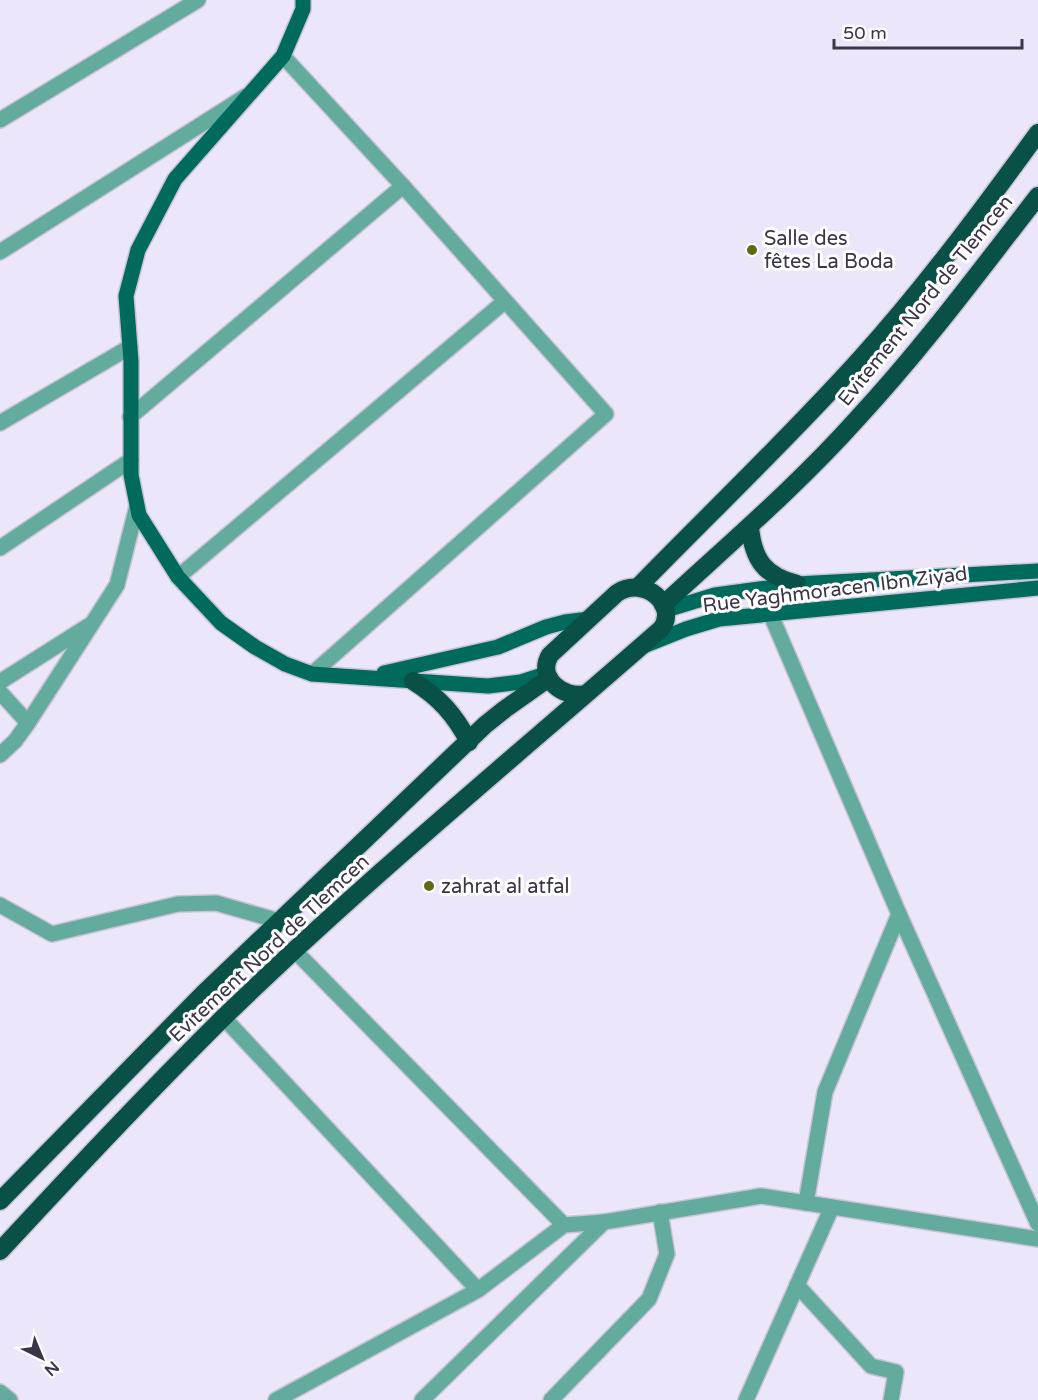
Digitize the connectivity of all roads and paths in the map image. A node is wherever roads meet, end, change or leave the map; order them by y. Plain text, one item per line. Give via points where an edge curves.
1 (198, 0) edge
2 (303, 0) edge
3 (283, 56) junction
4 (249, 94) junction
5 (0, 120) edge
6 (1038, 133) edge
7 (403, 186) junction
8 (1038, 196) edge
9 (0, 252) edge
10 (504, 302) junction
11 (130, 347) junction
12 (130, 417) junction
13 (0, 423) edge
14 (131, 460) junction
15 (137, 506) junction
16 (750, 527) junction
17 (0, 548) edge
18 (1038, 571) edge
19 (178, 577) junction
20 (797, 584) junction
21 (639, 586) junction
22 (1038, 588) edge
23 (664, 608) junction
24 (770, 613) junction
25 (588, 619) junction
26 (93, 622) junction
27 (640, 647) junction
28 (312, 674) junction
29 (548, 676) junction
30 (365, 677) junction
31 (413, 681) junction
32 (0, 682) edge
33 (0, 692) edge
34 (585, 694) junction
35 (28, 723) junction
36 (469, 742) junction
37 (0, 755) edge
38 (0, 904) edge
39 (899, 914) junction
40 (279, 921) junction
41 (295, 951) junction
42 (224, 1018) junction
43 (0, 1201) edge
44 (806, 1203) junction
45 (832, 1207) junction
46 (660, 1212) junction
47 (604, 1222) junction
48 (1038, 1224) edge
49 (564, 1225) junction
50 (1038, 1239) edge
51 (0, 1251) edge
52 (797, 1285) junction
53 (478, 1290) junction
54 (0, 1392) edge
55 (10, 1400) edge
56 (276, 1400) edge
57 (422, 1400) edge
58 (551, 1400) edge
59 (746, 1400) edge
60 (891, 1400) edge

1 - 5 street
2 - 3 main road via 303,9
3 - 4 main road
3 - 7 street
4 - 9 street
4 - 11 main road via 175,179 138,250 126,296
6 - 21 highway, Evitement Nord de Tlemcen via 966,232 862,357
7 - 10 street
7 - 12 street
8 - 16 highway, Evitement Nord de Tlemcen via 902,370 806,474
10 - 19 street
10 - 28 street via 606,414
11 - 12 main road
11 - 13 street
12 - 14 main road
14 - 15 main road
14 - 17 street
15 - 19 main road
15 - 26 street via 117,585
16 - 20 highway via 758,558 768,571
16 - 23 highway, Evitement Nord de Tlemcen
18 - 20 main road, Rue Yaghmoracen Ibn Ziyad
19 - 28 main road via 221,623 285,664
20 - 23 main road, Rue Yaghmoracen Ibn Ziyad via 715,595
21 - 23 highway via 650,591
21 - 25 highway via 616,593
22 - 24 main road, Rue Yaghmoracen Ibn Ziyad
23 - 27 highway, Evitement Nord de Tlemcen via 667,620
24 - 27 main road, Rue Yaghmoracen Ibn Ziyad via 719,620
24 - 39 street
25 - 29 highway via 550,655 546,662
25 - 30 main road via 565,621 478,653
26 - 32 street
26 - 35 street
27 - 34 highway, Evitement Nord de Tlemcen
28 - 30 main road
29 - 31 main road via 488,686
29 - 34 highway via 566,694
29 - 36 highway, Evitement Nord de Tlemcen
30 - 31 main road
31 - 36 highway via 447,706
33 - 35 street
34 - 41 highway, Evitement Nord de Tlemcen
35 - 37 street
36 - 40 highway, Evitement Nord de Tlemcen
38 - 40 street via 52,934 178,904 216,903
39 - 44 street via 825,1092
39 - 48 street
40 - 43 highway, Evitement Nord de Tlemcen
41 - 42 highway, Evitement Nord de Tlemcen
41 - 49 street
42 - 51 highway, Evitement Nord de Tlemcen
42 - 53 street
44 - 45 street
44 - 46 street via 761,1196
45 - 50 street
45 - 52 street
46 - 47 street
46 - 58 street via 667,1254 649,1299
47 - 49 street
47 - 57 street
49 - 53 street
52 - 59 street
52 - 60 street via 871,1366 896,1372
53 - 56 street
54 - 55 street

